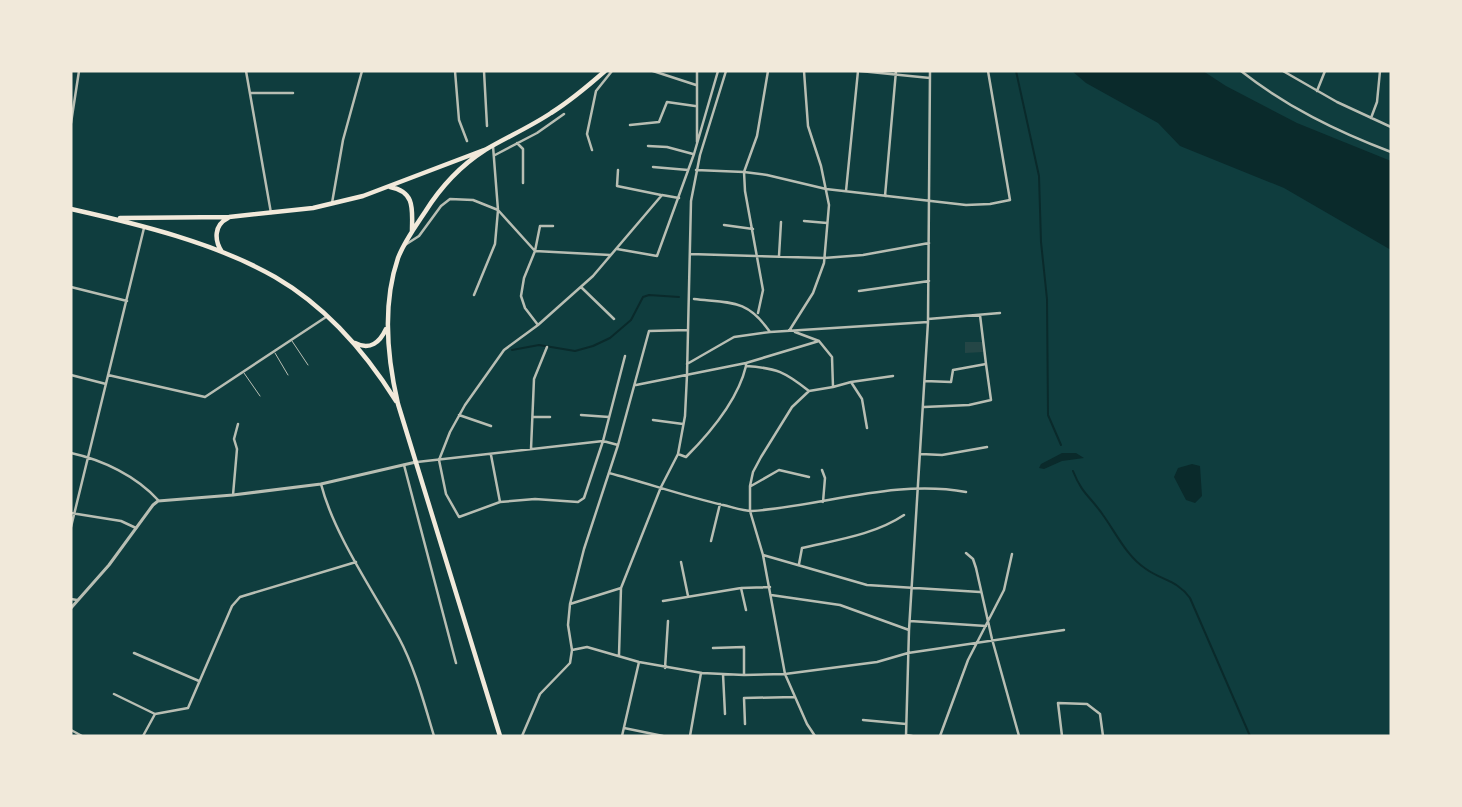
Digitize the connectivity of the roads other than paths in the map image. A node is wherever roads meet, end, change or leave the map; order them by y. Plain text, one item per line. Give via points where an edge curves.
1 (79, 71) edge
2 (246, 71) edge
3 (362, 71) edge
4 (455, 71) edge
5 (484, 71) edge
6 (605, 71) edge
7 (612, 71) edge
8 (653, 71) edge
9 (697, 71) edge
10 (718, 71) edge
11 (726, 71) edge
12 (768, 71) edge
13 (804, 71) edge
14 (859, 71) edge
15 (930, 71) edge
16 (988, 71) edge
17 (1241, 71) edge
18 (1283, 71) edge
19 (1325, 71) edge
20 (1380, 71) edge
21 (896, 73) edge
22 (930, 78) junction
23 (696, 85) junction
24 (1317, 91) junction
25 (250, 93) junction
26 (293, 93) dead end
27 (696, 106) junction
28 (564, 114) dead end
29 (1371, 118) junction
30 (71, 123) edge
31 (630, 124) dead end
32 (487, 126) dead end
33 (1391, 127) edge
34 (468, 141) dead end
35 (517, 143) junction
36 (697, 144) junction
37 (493, 146) junction
38 (648, 146) dead end
39 (485, 150) junction
40 (592, 150) dead end
41 (1391, 152) edge
42 (694, 154) junction
43 (495, 156) junction
44 (653, 167) dead end
45 (618, 170) dead end
46 (688, 170) junction
47 (696, 170) junction
48 (744, 172) junction
49 (523, 184) dead end
50 (388, 187) junction
51 (826, 189) junction
52 (846, 191) junction
53 (662, 195) junction
54 (884, 196) junction
55 (679, 198) junction
56 (930, 200) junction
57 (332, 204) junction
58 (71, 209) edge
59 (498, 210) junction
60 (271, 214) junction
61 (114, 218) junction
62 (229, 218) junction
63 (804, 221) dead end
64 (780, 222) dead end
65 (827, 223) junction
66 (724, 225) dead end
67 (553, 226) dead end
68 (144, 228) junction
69 (753, 229) junction
70 (412, 233) junction
71 (929, 243) junction
72 (404, 245) junction
73 (616, 249) junction
74 (535, 251) junction
75 (222, 252) junction
76 (690, 254) junction
77 (610, 255) junction
78 (758, 256) junction
79 (779, 256) junction
80 (824, 258) junction
81 (929, 281) junction
82 (581, 287) junction
83 (71, 288) edge
84 (859, 291) dead end
85 (474, 295) dead end
86 (694, 299) dead end
87 (126, 301) junction
88 (758, 313) junction
89 (1000, 313) dead end
90 (980, 315) junction
91 (326, 317) junction
92 (614, 319) dead end
93 (928, 321) junction
94 (538, 325) junction
95 (387, 328) junction
96 (688, 330) junction
97 (789, 331) junction
98 (794, 331) junction
99 (770, 332) junction
100 (292, 340) junction
101 (819, 341) junction
102 (352, 342) junction
103 (547, 348) dead end
104 (274, 352) junction
105 (625, 356) dead end
106 (688, 364) junction
107 (746, 364) junction
108 (986, 364) junction
109 (308, 365) dead end
110 (244, 373) junction
111 (71, 374) edge
112 (108, 375) junction
113 (288, 375) dead end
114 (688, 375) junction
115 (893, 376) dead end
116 (925, 381) junction
117 (851, 382) junction
118 (106, 384) junction
119 (636, 386) junction
120 (833, 387) junction
121 (809, 391) junction
122 (260, 396) dead end
123 (398, 404) junction
124 (924, 407) junction
125 (459, 415) junction
126 (581, 415) dead end
127 (533, 417) junction
128 (550, 417) dead end
129 (609, 417) junction
130 (653, 420) dead end
131 (238, 424) dead end
132 (683, 424) junction
133 (491, 426) dead end
134 (867, 428) dead end
135 (603, 441) junction
136 (618, 444) junction
137 (988, 446) dead end
138 (531, 450) junction
139 (71, 453) edge
140 (678, 454) junction
141 (921, 454) junction
142 (491, 455) junction
143 (88, 457) junction
144 (438, 460) junction
145 (417, 462) junction
146 (404, 465) junction
147 (822, 470) dead end
148 (610, 473) junction
149 (809, 477) dead end
150 (321, 484) junction
151 (750, 486) junction
152 (661, 487) junction
153 (919, 489) junction
154 (966, 492) dead end
155 (233, 495) junction
156 (158, 501) junction
157 (500, 502) junction
158 (823, 502) junction
159 (720, 504) junction
160 (750, 511) junction
161 (73, 514) edge
162 (904, 515) dead end
163 (71, 527) edge
164 (136, 528) junction
165 (711, 541) dead end
166 (966, 553) dead end
167 (1012, 554) dead end
168 (763, 555) junction
169 (356, 562) junction
170 (681, 562) dead end
171 (799, 564) junction
172 (770, 587) junction
173 (621, 588) junction
174 (741, 588) junction
175 (911, 588) junction
176 (980, 592) junction
177 (771, 595) junction
178 (688, 596) junction
179 (71, 599) edge
180 (77, 600) junction
181 (663, 601) dead end
182 (570, 604) junction
183 (71, 608) edge
184 (746, 610) dead end
185 (989, 620) junction
186 (668, 621) dead end
187 (910, 621) junction
188 (986, 626) junction
189 (909, 630) junction
190 (1064, 630) dead end
191 (992, 639) junction
192 (975, 644) junction
193 (713, 648) dead end
194 (572, 650) junction
195 (134, 653) dead end
196 (908, 653) junction
197 (618, 655) junction
198 (639, 662) junction
199 (456, 664) dead end
200 (665, 668) junction
201 (702, 673) junction
202 (723, 674) junction
203 (785, 674) junction
204 (744, 676) junction
205 (200, 681) junction
206 (114, 694) dead end
207 (796, 697) junction
208 (154, 714) junction
209 (725, 714) dead end
210 (863, 720) dead end
211 (745, 724) dead end
212 (906, 724) junction
213 (624, 728) junction
214 (71, 730) edge
215 (906, 735) edge
216 (82, 736) edge
217 (143, 736) edge
218 (434, 736) edge
219 (500, 736) edge
220 (522, 736) edge
221 (622, 736) edge
222 (663, 736) edge
223 (690, 736) edge
224 (816, 736) edge
225 (912, 736) edge
226 (940, 736) edge
227 (1019, 736) edge
228 (1063, 736) edge
229 (1103, 736) edge

1 - 30 street
2 - 25 street
3 - 57 street via 342,140
4 - 34 street via 459,120
5 - 32 street
6 - 37 main road via 551,113
7 - 40 street via 596,91 587,134
8 - 23 street
9 - 23 street
10 - 36 street
11 - 47 street
12 - 48 street via 757,136
13 - 51 street via 808,126
14 - 21 street
14 - 52 street
15 - 22 street
16 - 56 street via 1010,200 966,205
17 - 41 street via 1304,114
18 - 24 street
19 - 24 street
20 - 29 street via 1377,102
21 - 22 street
21 - 54 street
22 - 56 street
23 - 27 street
24 - 29 street
25 - 26 street
25 - 60 street
27 - 31 street via 667,102 659,122
27 - 36 street
28 - 35 street
29 - 33 street
35 - 43 street
35 - 49 street via 523,149
36 - 42 street
37 - 39 main road
37 - 43 street
38 - 42 street
39 - 50 main road
39 - 70 main road via 448,181
42 - 46 street
43 - 59 street
44 - 46 street
45 - 53 street via 617,186
46 - 55 street
47 - 48 street
47 - 76 street via 691,201
48 - 51 street
48 - 69 street via 744,191
50 - 57 main road
50 - 70 main road via 401,189 409,198
51 - 52 street
51 - 65 street
52 - 54 street
53 - 55 street
53 - 73 street
54 - 56 street
55 - 73 street via 657,256
56 - 71 street
57 - 60 main road
58 - 61 main road
59 - 72 street via 473,200 450,199 419,236
59 - 74 street
59 - 85 street via 495,244
60 - 62 main road
61 - 62 main road
61 - 68 main road
62 - 75 main road via 222,221 216,233
63 - 65 street
64 - 79 street
65 - 80 street
66 - 69 street
67 - 74 street via 540,226
68 - 75 main road
68 - 87 street
69 - 78 street
70 - 72 main road
71 - 80 street via 863,256
71 - 81 street
72 - 95 main road via 394,274
73 - 77 street
74 - 77 street
74 - 94 street via 521,296 525,308
75 - 91 main road via 275,277 297,291
76 - 78 street
76 - 96 street
77 - 82 street
78 - 79 street
78 - 88 street via 763,290
79 - 80 street
80 - 97 street via 813,293
81 - 84 street
81 - 93 street
82 - 92 street
82 - 94 street
83 - 87 street
86 - 88 street via 736,303
87 - 112 street
88 - 99 street
89 - 90 street
90 - 93 street
90 - 108 street
91 - 100 street
91 - 102 main road
93 - 98 street
93 - 116 street
94 - 125 street via 504,350
95 - 102 main road via 376,343 368,346
95 - 123 main road
96 - 106 street
96 - 119 street via 649,331
97 - 98 street
97 - 99 street
98 - 101 street
99 - 106 street via 734,337
100 - 104 street
100 - 109 lane
101 - 107 street
101 - 120 street via 832,357
102 - 123 main road
103 - 127 street via 534,379
104 - 110 street
104 - 113 lane
105 - 129 street
106 - 114 street
107 - 114 street
107 - 121 street via 786,374
107 - 140 street via 742,380 726,410 686,457
108 - 116 street via 953,370 952,382
108 - 124 street via 991,400 969,405
110 - 112 street via 205,397
110 - 122 lane
111 - 118 street
112 - 118 street
114 - 119 street
114 - 132 street
115 - 117 street
116 - 124 street
117 - 120 street
117 - 134 street via 862,400
118 - 143 street
119 - 136 street
120 - 121 street
121 - 151 street via 788,413 754,472
123 - 145 main road
124 - 141 street
125 - 133 street
125 - 144 street
126 - 129 street
127 - 128 street
127 - 138 street
129 - 135 street
130 - 132 street
131 - 155 street via 234,439 237,449
132 - 140 street
135 - 136 street
135 - 138 street
135 - 157 street via 584,498 578,502 535,499
136 - 148 street
137 - 141 street via 942,455
138 - 142 street
139 - 143 street
140 - 152 street
141 - 153 street
142 - 144 street
142 - 157 street
143 - 156 street via 106,463 151,492
143 - 161 street
144 - 145 street
144 - 157 street via 446,494 459,517
145 - 146 street
145 - 219 main road
146 - 150 street
146 - 199 street
147 - 158 street via 825,478
148 - 152 street
148 - 182 street via 584,549
149 - 151 street via 779,470
150 - 155 street
150 - 169 street
151 - 160 street
152 - 159 street
152 - 173 street
153 - 154 street via 946,488
153 - 158 street via 881,490
153 - 175 street
155 - 156 street
156 - 164 street
158 - 160 street
159 - 160 street
159 - 165 street
160 - 168 street
161 - 163 street
161 - 164 street via 121,521
162 - 171 street via 888,526 802,548
164 - 180 street via 109,565
166 - 176 street via 976,568
167 - 185 street via 1004,590
168 - 171 street
168 - 172 street
169 - 205 street via 240,597 232,606
169 - 218 street via 400,640
170 - 178 street
171 - 175 street via 867,585
172 - 174 street
172 - 177 street
173 - 182 street
173 - 197 street
174 - 178 street
174 - 184 street
175 - 176 street
175 - 187 street
176 - 185 street
177 - 189 street via 840,604
177 - 203 street
178 - 181 street
179 - 180 street
180 - 183 street
182 - 194 street via 568,626
185 - 188 street
185 - 191 street
186 - 200 street
187 - 188 street
187 - 189 street
188 - 192 street
189 - 196 street
190 - 191 street
191 - 192 street
191 - 227 street
192 - 196 street
192 - 226 street
193 - 204 street via 744,647
194 - 197 street via 587,648
194 - 220 street via 570,663 540,694
195 - 205 street
196 - 203 street via 877,662
196 - 212 street
197 - 198 street
198 - 200 street
198 - 213 street
200 - 201 street
201 - 202 street
201 - 223 street
202 - 204 street
202 - 209 street
203 - 204 street
203 - 207 street
205 - 208 street via 188,708
206 - 208 street
207 - 211 street via 744,698
207 - 224 street
208 - 217 street
210 - 212 street
212 - 215 street
213 - 221 street
213 - 222 street
214 - 216 street
215 - 225 street
228 - 229 street via 1058,703 1087,704 1100,714

